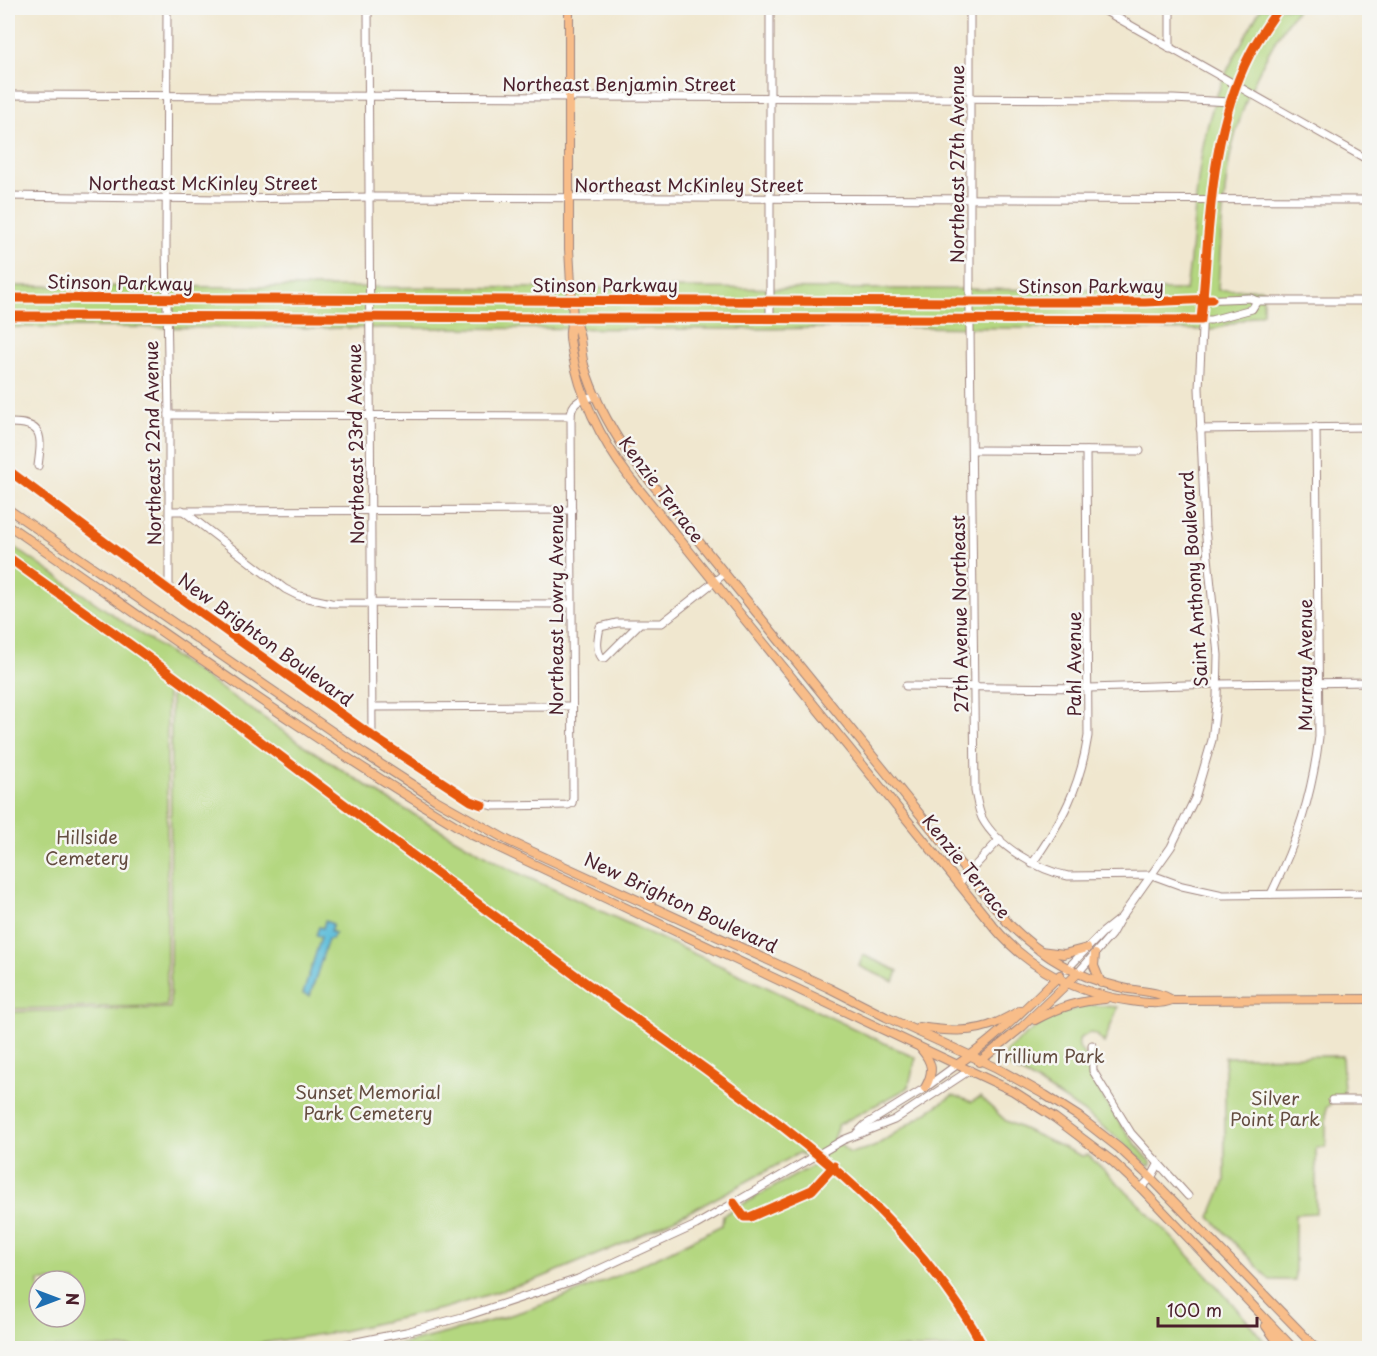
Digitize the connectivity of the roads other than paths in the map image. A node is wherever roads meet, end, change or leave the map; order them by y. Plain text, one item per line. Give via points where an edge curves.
1 (167, 8) edge
2 (368, 8) edge
3 (569, 8) edge
4 (770, 8) edge
5 (970, 8) edge
6 (1100, 8) edge
7 (1170, 8) edge
8 (1279, 8) edge
9 (1170, 49) junction
10 (1237, 85) junction
11 (8, 95) edge
12 (167, 97) junction
13 (368, 97) junction
14 (569, 98) junction
15 (770, 98) junction
16 (971, 99) junction
17 (1231, 102) junction
18 (1370, 161) edge
19 (8, 196) edge
20 (167, 197) junction
21 (368, 197) junction
22 (569, 199) junction
23 (770, 200) junction
24 (970, 200) junction
25 (1211, 200) junction
26 (1370, 200) edge
27 (8, 298) edge
28 (166, 299) junction
29 (369, 300) junction
30 (571, 301) junction
31 (770, 301) junction
32 (1203, 301) junction
33 (1370, 301) edge
34 (970, 302) junction
35 (1257, 302) junction
36 (8, 316) edge
37 (167, 317) junction
38 (369, 318) junction
39 (573, 319) junction
40 (770, 319) junction
41 (1201, 320) junction
42 (970, 321) junction
43 (597, 396) junction
44 (584, 398) junction
45 (571, 412) junction
46 (169, 415) junction
47 (370, 415) junction
48 (8, 423) edge
49 (1316, 427) junction
50 (1370, 427) edge
51 (1200, 429) junction
52 (972, 450) junction
53 (1086, 451) junction
54 (1140, 451) dead end
55 (38, 466) dead end
56 (8, 470) edge
57 (8, 509) edge
58 (371, 509) junction
59 (182, 510) junction
60 (572, 510) junction
61 (170, 511) junction
62 (8, 525) edge
63 (724, 574) junction
64 (714, 583) junction
65 (169, 590) junction
66 (372, 603) junction
67 (571, 604) junction
68 (639, 624) junction
69 (1320, 682) junction
70 (1370, 682) edge
71 (1218, 684) junction
72 (906, 686) dead end
73 (975, 686) junction
74 (1089, 688) junction
75 (572, 706) junction
76 (373, 707) junction
77 (372, 736) junction
78 (482, 805) joint
79 (1000, 839) junction
80 (1032, 864) junction
81 (967, 874) junction
82 (1152, 875) junction
83 (959, 884) junction
84 (1370, 893) edge
85 (1271, 894) junction
86 (1119, 919) junction
87 (1087, 948) junction
88 (1039, 951) junction
89 (1095, 954) junction
90 (1072, 971) junction
91 (1062, 981) junction
92 (1101, 983) junction
93 (1115, 999) junction
94 (1370, 999) edge
95 (1172, 1000) junction
96 (1028, 1008) junction
97 (909, 1026) junction
98 (1022, 1027) junction
99 (1092, 1045) dead end
100 (919, 1046) junction
101 (971, 1055) junction
102 (982, 1061) junction
103 (958, 1064) junction
104 (970, 1070) junction
105 (925, 1088) junction
106 (1332, 1100) dead end
107 (1370, 1100) edge
108 (857, 1133) junction
109 (1158, 1165) junction
110 (1151, 1178) junction
111 (1141, 1188) junction
112 (1188, 1196) dead end
113 (1248, 1302) junction
114 (327, 1348) edge
115 (1282, 1348) edge
116 (1293, 1348) edge
117 (1316, 1348) edge

1 - 12 street, Northeast 22nd Avenue
2 - 13 street, Northeast 23rd Avenue
3 - 14 main road
4 - 15 street
5 - 16 street, Northeast 27th Avenue
6 - 9 street
7 - 9 street
8 - 10 street, Saint Anthony Boulevard via 1249,55
9 - 10 street
10 - 17 street, Saint Anthony Boulevard
10 - 18 street
11 - 12 street, Northeast Benjamin Street
12 - 13 street, Northeast Benjamin Street
12 - 20 street, Northeast 22nd Avenue
13 - 14 street, Northeast Benjamin Street
13 - 21 street, Northeast 23rd Avenue
14 - 15 street, Northeast Benjamin Street
14 - 22 main road
15 - 16 street, Northeast Benjamin Street
15 - 23 street
16 - 17 street, Northeast Benjamin Street
16 - 24 street, Northeast 27th Avenue
17 - 25 street, Saint Anthony Boulevard
19 - 20 street, Northeast McKinley Street
20 - 21 street, Northeast McKinley Street
20 - 28 street, Northeast 22nd Avenue
21 - 22 street, Northeast McKinley Street
21 - 29 street, Northeast 23rd Avenue
22 - 23 street, Northeast McKinley Street
22 - 30 main road
23 - 24 street, Northeast McKinley Street
23 - 31 street
24 - 25 street, Northeast McKinley Street
24 - 34 street, Northeast 27th Avenue
25 - 26 street, Northeast McKinley Street
25 - 32 street, Saint Anthony Boulevard
27 - 28 street, Stinson Parkway
28 - 29 street, Stinson Parkway
28 - 37 street, Northeast 22nd Avenue
29 - 30 street, Stinson Parkway
29 - 38 street, Northeast 23rd Avenue
30 - 31 street, Stinson Parkway
30 - 39 main road
31 - 34 street, Stinson Parkway
31 - 40 street
32 - 34 street, Stinson Parkway
32 - 35 street, Stinson Parkway via 1251,298
32 - 41 street, Saint Anthony Boulevard
33 - 35 street, Stinson Parkway
34 - 42 street, Northeast 27th Avenue
35 - 41 street, Stinson Parkway via 1252,309
36 - 37 street, Stinson Parkway
37 - 38 street, Stinson Parkway
37 - 46 street, Northeast 22nd Avenue
38 - 39 street, Stinson Parkway
38 - 47 street, Northeast 23rd Avenue
39 - 40 street, Stinson Parkway
39 - 43 main road, Kenzie Terrace via 579,328 584,364
39 - 44 main road, Kenzie Terrace via 569,328 571,346
40 - 42 street, Stinson Parkway
41 - 42 street, Stinson Parkway
41 - 51 street, Saint Anthony Boulevard
42 - 52 street, 27th Avenue Northeast
43 - 44 street
43 - 63 main road, Kenzie Terrace via 628,454
44 - 45 street via 575,403
44 - 64 main road, Kenzie Terrace via 617,461
45 - 47 street
45 - 60 street, Northeast Lowry Avenue
46 - 47 street
46 - 61 street, Northeast 22nd Avenue
47 - 58 street, Northeast 23rd Avenue
48 - 55 street via 28,424 39,434 42,441
49 - 50 street
49 - 51 street
49 - 69 street, Murray Avenue
51 - 71 street, Saint Anthony Boulevard
52 - 53 street
52 - 73 street, 27th Avenue Northeast
53 - 54 street
53 - 74 street, Pahl Avenue
56 - 65 street, New Brighton Boulevard
57 - 97 main road, New Brighton Boulevard via 436,800 509,841
58 - 59 street
58 - 60 street
58 - 66 street, Northeast 23rd Avenue
59 - 61 street
59 - 66 street via 299,596 331,603
60 - 67 street, Northeast Lowry Avenue
61 - 65 street, Northeast 22nd Avenue
62 - 100 main road, New Brighton Boulevard via 340,753 472,835
63 - 64 street
63 - 81 main road, Kenzie Terrace
64 - 68 street via 669,620
64 - 83 main road, Kenzie Terrace
65 - 77 street, New Brighton Boulevard
66 - 67 street
66 - 76 street, Northeast 23rd Avenue
67 - 75 street, Northeast Lowry Avenue
68 - 68 street via 604,658 602,658 600,627
69 - 70 street
69 - 71 street
69 - 85 street, Murray Avenue via 1315,775 1297,836
71 - 74 street
71 - 82 street, Saint Anthony Boulevard via 1212,740 1195,798
72 - 73 street
73 - 74 street
73 - 79 street, 27th Avenue Northeast via 977,804 988,828
74 - 80 street, Pahl Avenue via 1088,736 1079,779 1062,820
75 - 76 street
75 - 78 street, Northeast Lowry Avenue via 572,803
76 - 77 street, Northeast 23rd Avenue
77 - 78 street, New Brighton Boulevard
79 - 80 street, 27th Avenue Northeast
79 - 81 street
80 - 82 street, 27th Avenue Northeast via 1068,876
81 - 83 street
81 - 88 main road, Kenzie Terrace via 1008,923
82 - 85 street via 1223,895
82 - 86 street, Saint Anthony Boulevard
83 - 91 main road, Kenzie Terrace via 1014,947
84 - 85 street
86 - 87 street, Saint Anthony Boulevard
86 - 89 street, Saint Anthony Boulevard
87 - 88 main road via 1064,954
87 - 90 street, Saint Anthony Boulevard
88 - 90 main road, Kenzie Terrace
89 - 90 street, Saint Anthony Boulevard
89 - 92 main road via 1094,966
90 - 91 main road, Saint Anthony Boulevard
90 - 92 main road, Kenzie Terrace
91 - 93 main road, Kenzie Terrace
91 - 96 main road, Saint Anthony Boulevard
91 - 98 main road, Saint Anthony Boulevard
92 - 95 main road, Kenzie Terrace
93 - 95 main road via 1164,1003
93 - 98 main road via 1074,1002
94 - 95 main road
96 - 97 main road via 975,1029 952,1031
96 - 101 main road, Saint Anthony Boulevard
97 - 101 main road, New Brighton Boulevard
98 - 102 main road, Saint Anthony Boulevard
99 - 109 street via 1097,1079 1131,1133
100 - 103 main road, New Brighton Boulevard
100 - 105 main road via 932,1067
101 - 102 main road, New Brighton Boulevard
101 - 103 main road, Saint Anthony Boulevard
102 - 104 main road, Saint Anthony Boulevard
102 - 110 main road, New Brighton Boulevard via 1078,1116
103 - 104 main road, New Brighton Boulevard
103 - 105 street, Saint Anthony Boulevard
104 - 108 street, Saint Anthony Boulevard via 894,1120
104 - 111 main road, New Brighton Boulevard via 1055,1118
105 - 108 street, Saint Anthony Boulevard
106 - 107 street
108 - 114 street, Saint Anthony Boulevard via 696,1225 578,1278 466,1316
109 - 110 street
109 - 112 street
110 - 111 street
110 - 117 main road, New Brighton Boulevard
111 - 113 main road, New Brighton Boulevard
113 - 115 main road
113 - 116 main road, New Brighton Boulevard

